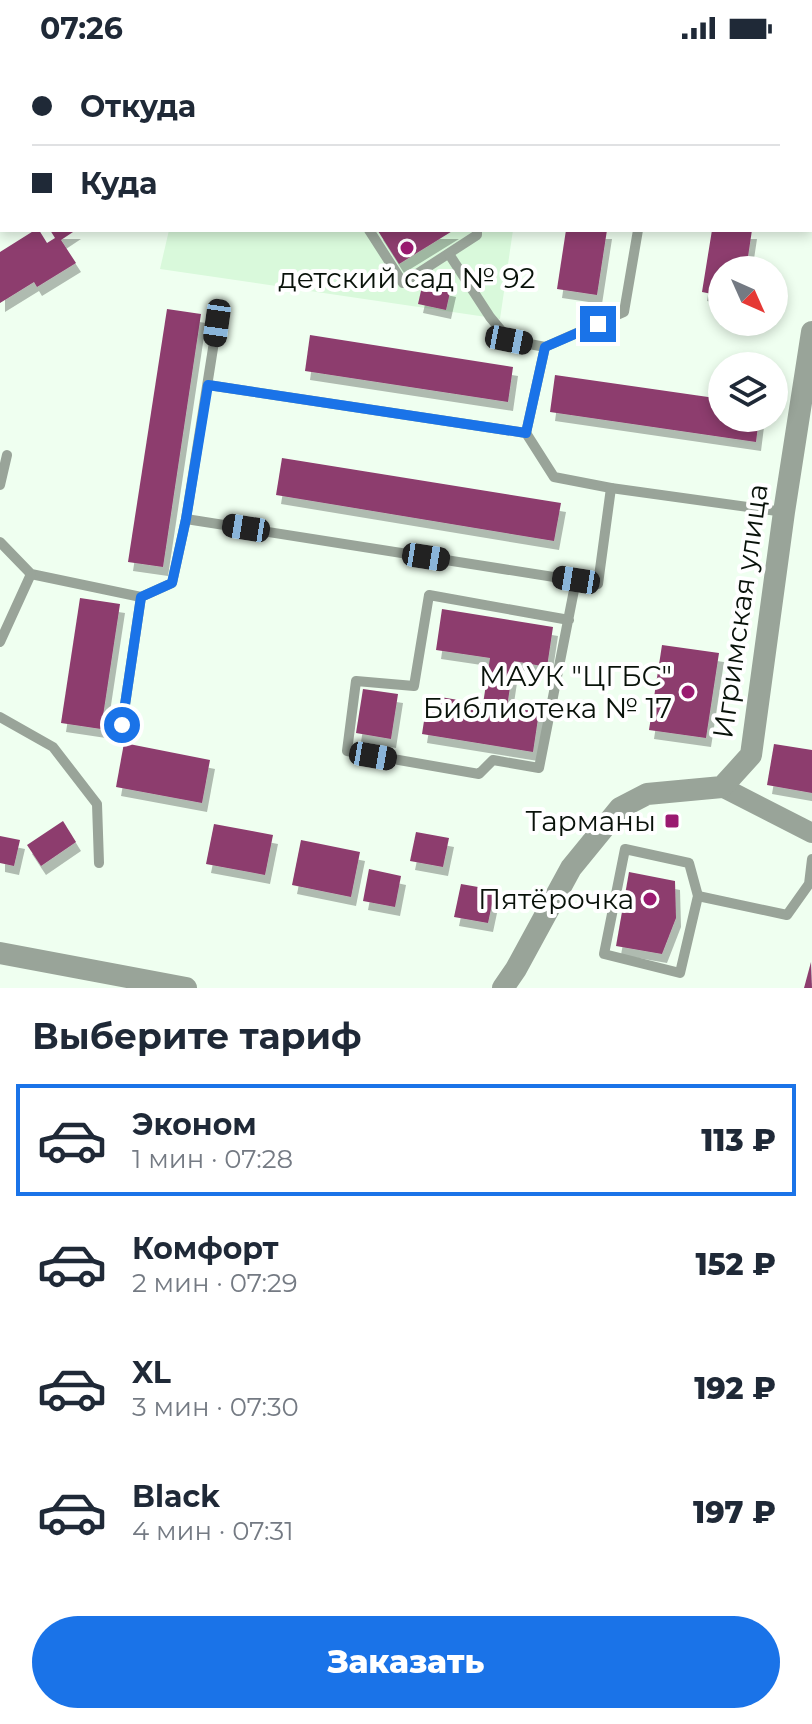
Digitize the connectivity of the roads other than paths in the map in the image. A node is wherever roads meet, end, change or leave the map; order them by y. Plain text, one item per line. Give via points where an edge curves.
1 (370, 232) edge
2 (477, 232) edge
3 (638, 232) edge
4 (449, 254) junction
5 (217, 323) dead end
6 (812, 332) edge
7 (545, 347) junction
8 (208, 385) junction
9 (526, 433) junction
10 (7, 455) dead end
11 (0, 485) edge
12 (611, 488) junction
13 (784, 512) junction
14 (186, 519) junction
15 (0, 542) edge
16 (31, 574) junction
17 (576, 580) junction
18 (141, 597) junction
19 (569, 620) junction
20 (0, 642) edge
21 (0, 717) edge
22 (122, 725) dead end
23 (722, 787) junction
24 (812, 833) edge
25 (812, 859) edge
26 (99, 863) dead end
27 (810, 884) edge
28 (698, 896) junction
29 (0, 953) edge
30 (186, 988) edge
31 (503, 988) edge

1 - 4 lane via 403,283
2 - 4 lane
3 - 7 lane via 624,312
4 - 7 lane via 509,340
5 - 8 lane
6 - 13 street, Игримская улица
7 - 9 lane
8 - 9 lane
8 - 14 lane
9 - 12 lane via 554,477
10 - 11 lane
12 - 13 lane
12 - 17 lane via 598,584
13 - 23 street, Игримская улица via 751,755
14 - 17 lane
14 - 18 lane via 172,583
15 - 16 lane
16 - 18 lane
16 - 20 lane
17 - 19 lane
18 - 22 lane
19 - 19 lane via 539,768 493,760 479,774 347,751 356,681 414,686 429,595
21 - 26 lane via 53,747 97,804
23 - 24 street
23 - 31 street via 647,794 620,808 571,868
25 - 27 lane
27 - 28 lane via 787,915
28 - 28 lane via 680,973 604,954 625,849 689,863
29 - 30 street

